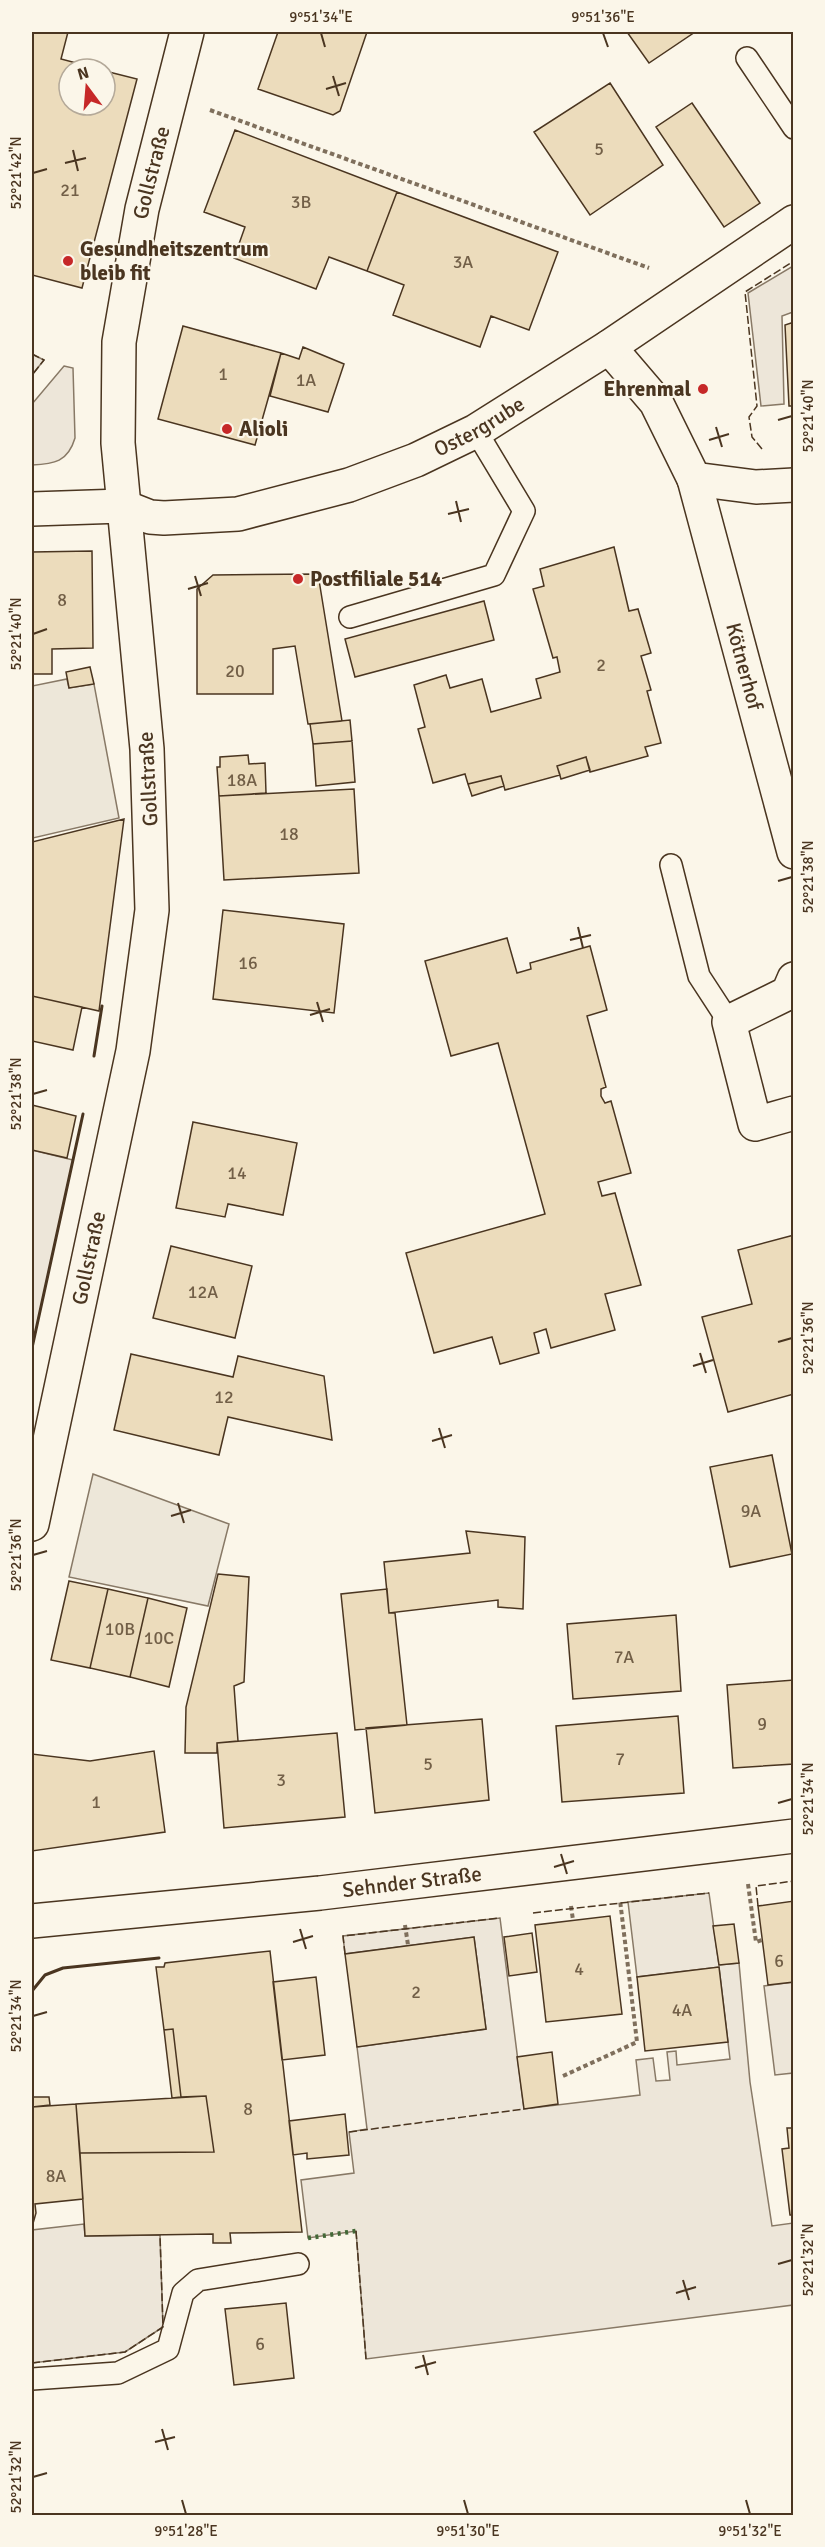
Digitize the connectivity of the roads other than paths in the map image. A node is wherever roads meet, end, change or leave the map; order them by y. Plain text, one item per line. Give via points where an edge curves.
1 (187, 32) edge
2 (747, 58) dead end
3 (794, 128) edge
4 (794, 222) edge
5 (609, 346) junction
6 (476, 431) junction
7 (694, 479) junction
8 (794, 485) edge
9 (122, 506) junction
10 (32, 509) edge
11 (350, 616) dead end
12 (794, 852) edge
13 (671, 865) dead end
14 (794, 979) edge
15 (729, 1022) junction
16 (794, 1113) edge
17 (32, 1524) edge
18 (794, 1836) edge
19 (32, 1920) edge
20 (298, 2264) dead end
21 (32, 2379) edge

1 - 9 street, Gollstraße via 142,209 119,342 117,413
2 - 3 lane
4 - 5 street, Ostergrube
5 - 6 street, Ostergrube
5 - 7 street, Kötnerhof via 656,402
6 - 9 street, Ostergrube via 416,460 348,485 238,514 150,517
6 - 11 lane via 524,511 494,575
7 - 8 street via 756,487
7 - 12 street, Kötnerhof
9 - 10 street
9 - 17 street, Gollstraße via 147,749 152,910 133,1051
13 - 15 lane via 699,976
14 - 15 street via 788,993
15 - 16 street via 755,1124
18 - 19 street, Sehnder Straße via 320,1893
20 - 21 lane via 198,2280 183,2293 168,2349 118,2373

